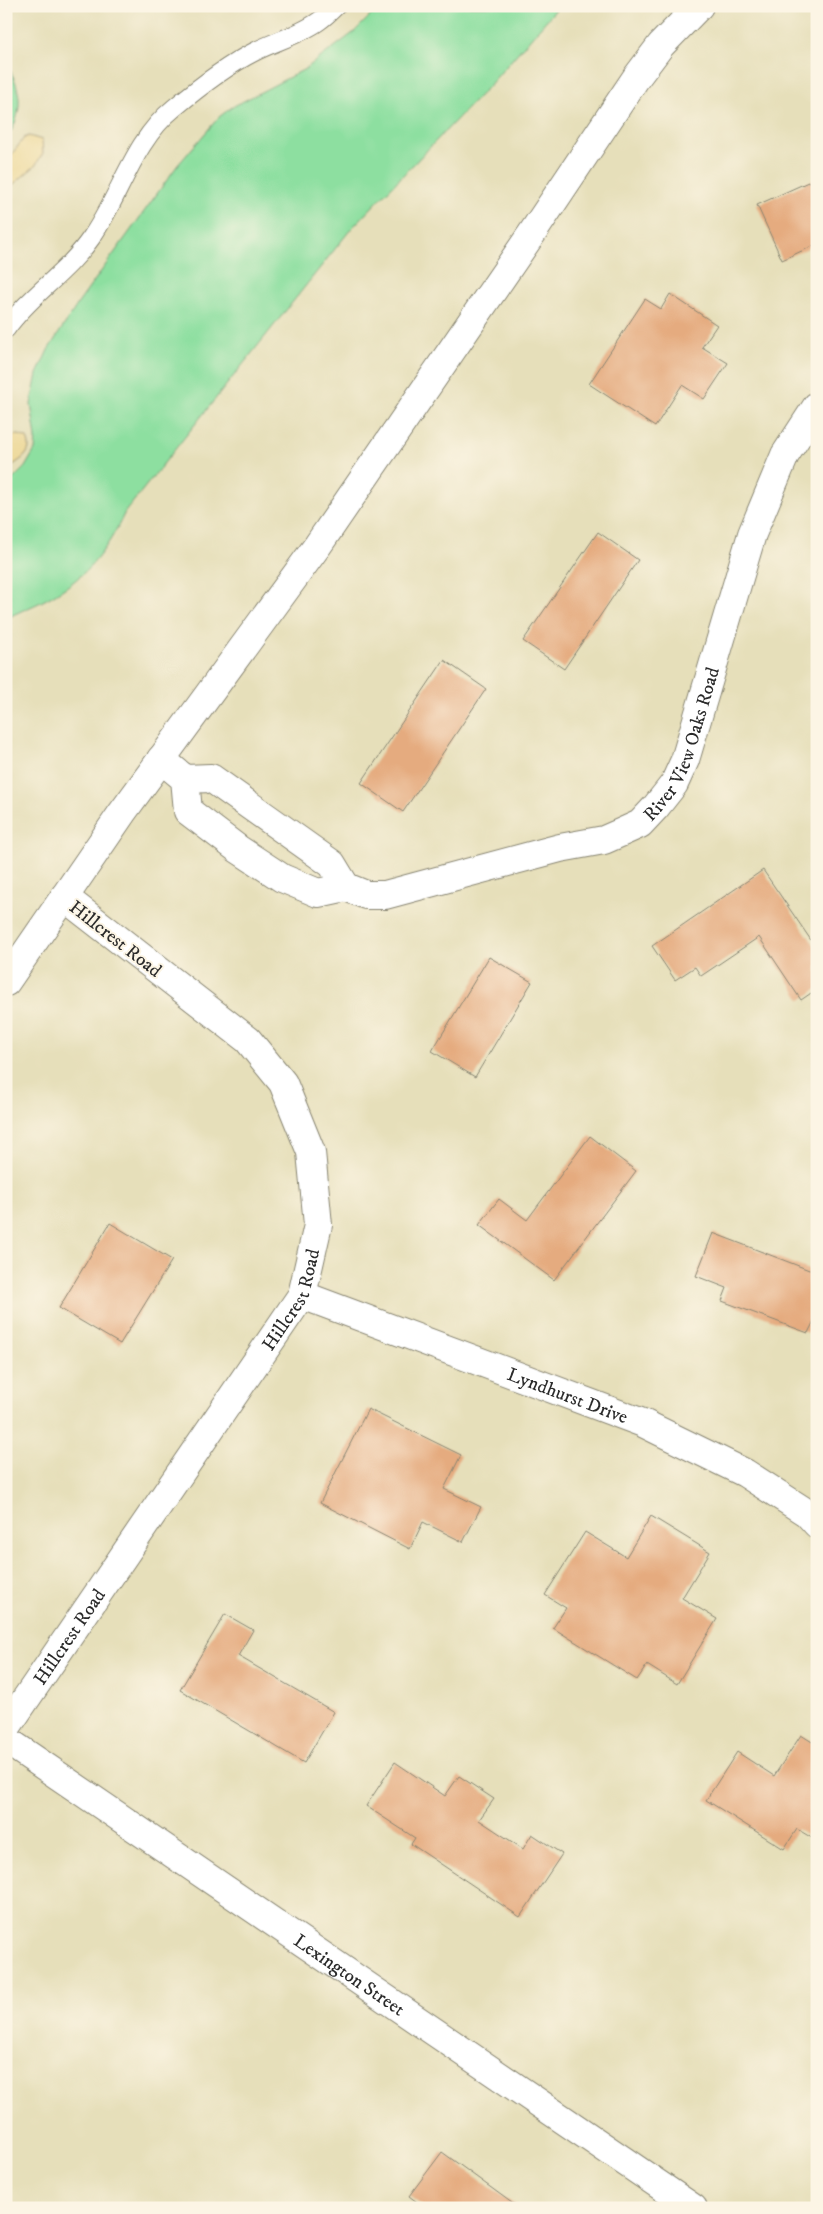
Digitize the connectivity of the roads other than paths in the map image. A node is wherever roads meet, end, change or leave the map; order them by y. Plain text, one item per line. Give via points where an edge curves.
1 (336, 6) edge
2 (699, 6) edge
3 (6, 329) edge
4 (817, 406) edge
5 (162, 759) junction
6 (185, 779) junction
7 (346, 887) junction
8 (64, 897) junction
9 (6, 982) edge
10 (302, 1295) junction
11 (817, 1524) edge
12 (6, 1728) edge
13 (6, 1740) edge
14 (693, 2208) edge

1 - 3 lane via 318,22 232,64 172,109 145,140 88,242 67,268 22,308
2 - 5 street via 661,45 636,78 324,536
4 - 7 street, River View Oaks Road via 785,455 752,534 685,760 674,784 640,824 604,840 560,848 385,895 366,895
5 - 6 street
5 - 8 street
6 - 7 street via 211,778 332,864
6 - 7 street via 188,811 238,849 282,878 318,893
8 - 9 street
8 - 10 street, Hillcrest Road via 248,1040 283,1083 311,1152 318,1226
10 - 11 street, Lyndhurst Drive via 643,1423 745,1473 808,1513
10 - 12 street, Hillcrest Road
13 - 14 street, Lexington Street

